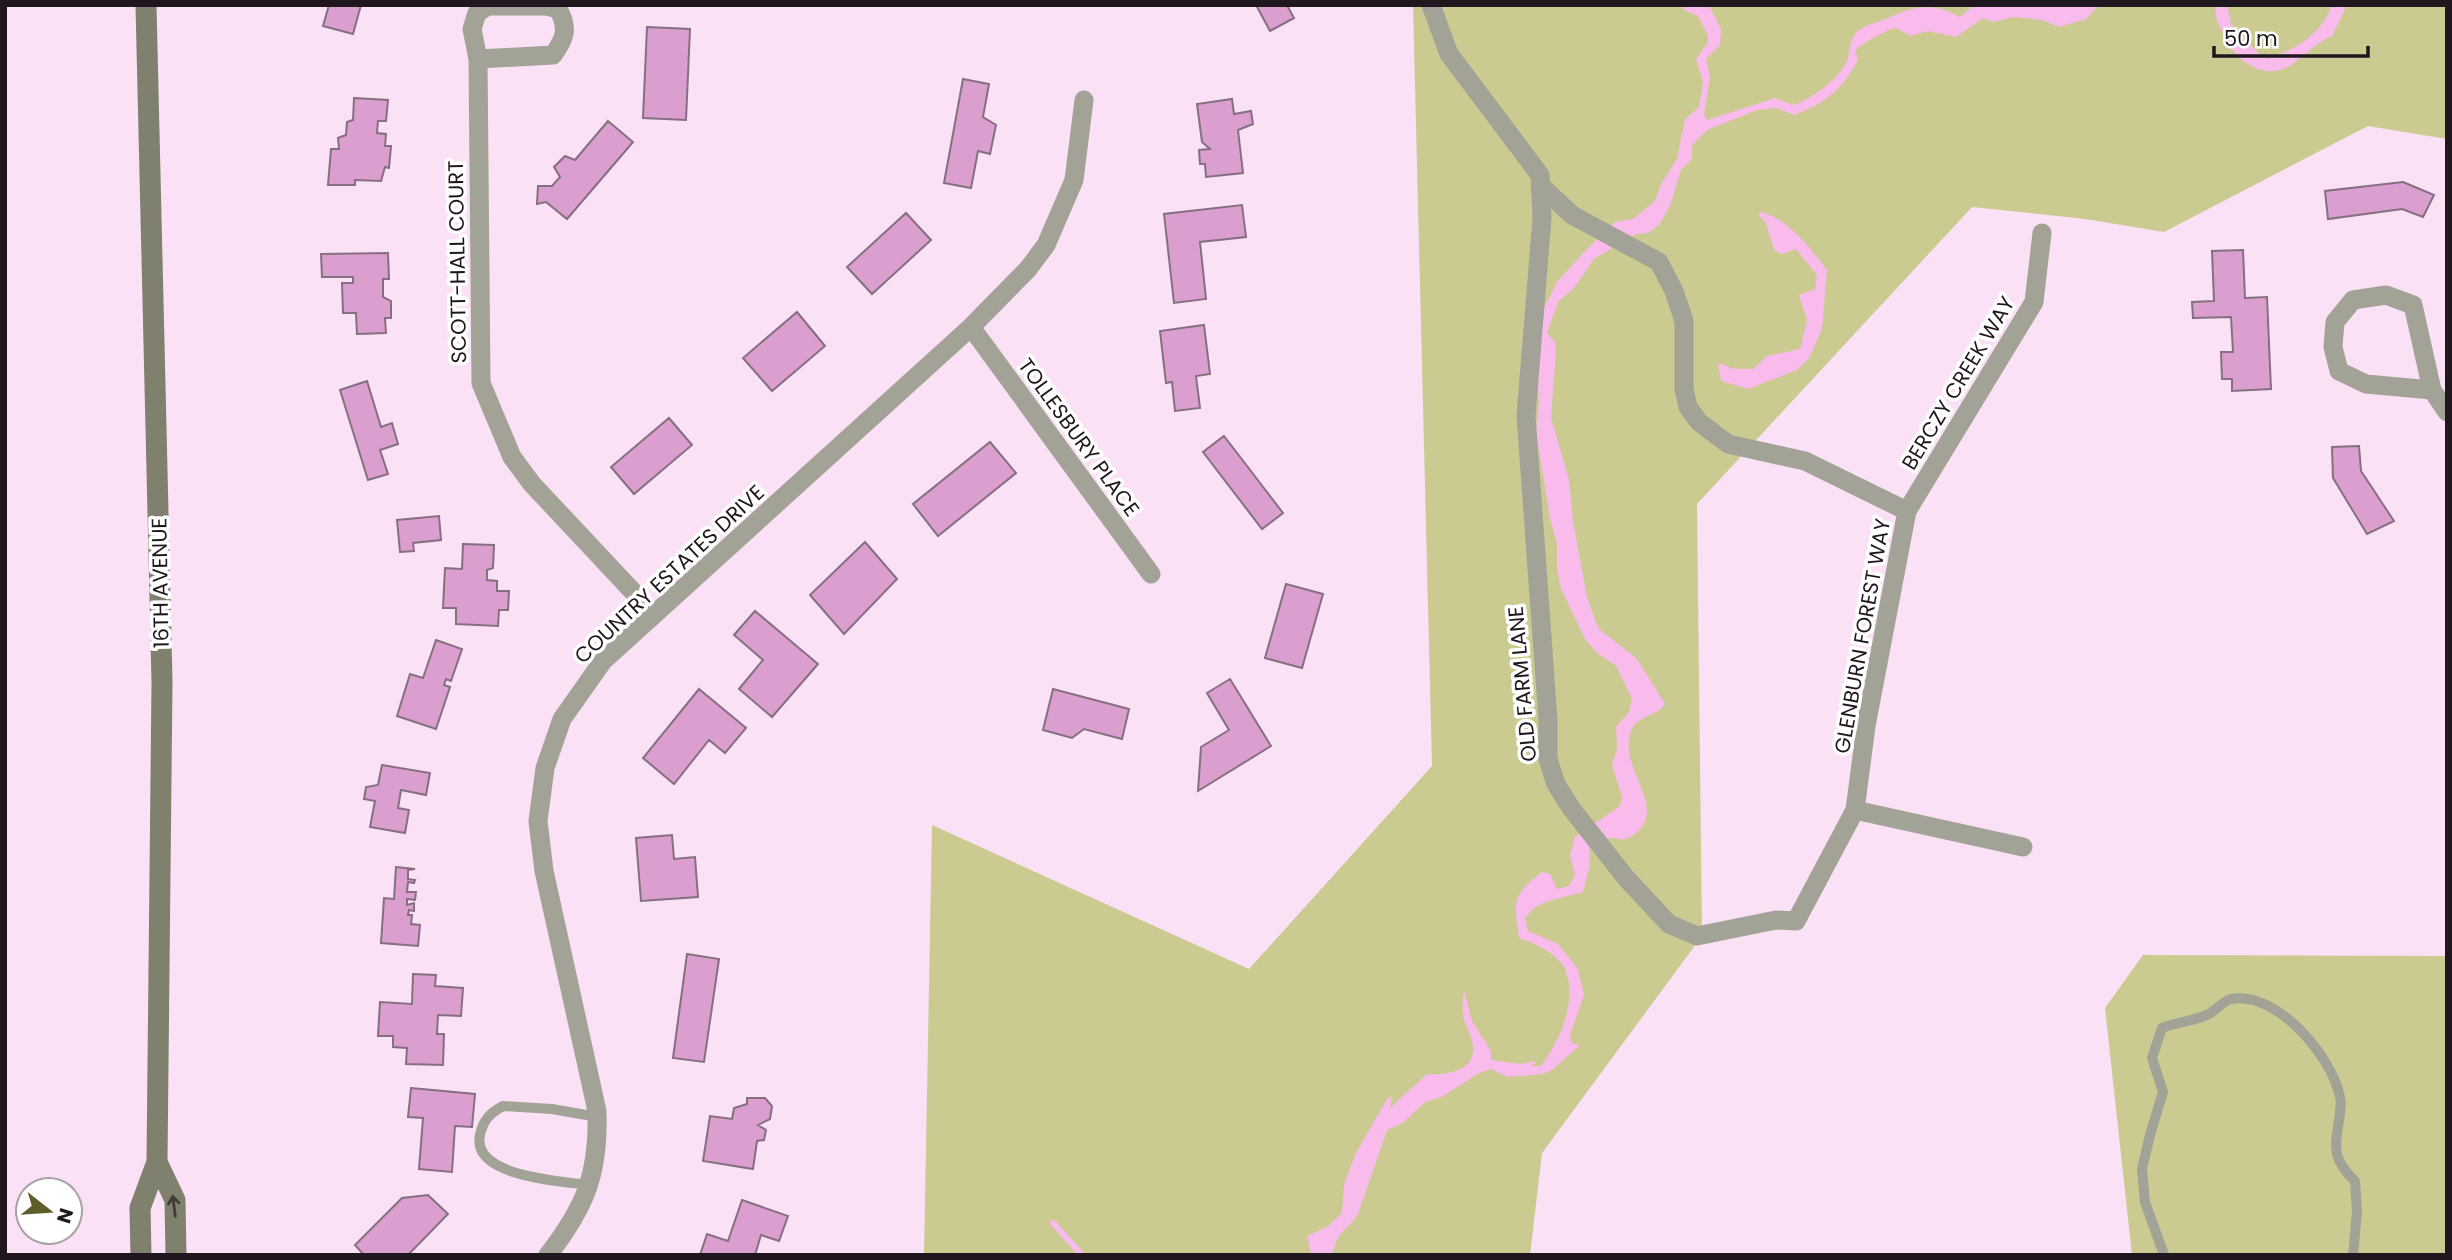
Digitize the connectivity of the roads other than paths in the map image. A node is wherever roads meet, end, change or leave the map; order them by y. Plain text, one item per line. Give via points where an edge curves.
1 (146, 5) edge
2 (1431, 5) edge
3 (478, 59) junction
4 (1084, 100) dead end
5 (1540, 185) junction
6 (2042, 233) dead end
7 (971, 327) junction
8 (2432, 390) junction
9 (2447, 412) edge
10 (1907, 510) junction
11 (1151, 573) dead end
12 (654, 614) junction
13 (1855, 810) junction
14 (2023, 848) dead end
15 (598, 1117) junction
16 (157, 1161) junction
17 (589, 1185) junction
18 (141, 1255) edge
19 (176, 1255) edge
20 (548, 1255) edge
21 (2164, 1255) edge
22 (2353, 1255) edge

1 - 16 main road, 16TH AVENUE via 163,682
2 - 5 street, GLENBURN FOREST WAY via 1449,54 1540,175
3 - 3 street, SCOTT-HALL COURT via 472,29 477,13 488,6 547,6 558,9 565,22 562,43 552,55
3 - 12 street, SCOTT-HALL COURT via 481,383 512,457 532,484
4 - 7 street, COUNTRY ESTATES DRIVE via 1074,180 1046,246
5 - 10 street, GLENBURN FOREST WAY via 1572,215 1659,262 1684,321 1684,389 1688,407 1699,422 1728,444 1805,461
5 - 13 street, OLD FARM LANE via 1542,218 1525,415 1548,759 1556,784 1626,878 1668,924 1697,936 1776,920 1796,921
6 - 10 street, BERCZY CREEK WAY via 2034,302
7 - 11 street, TOLLESBURY PLACE
7 - 12 street, COUNTRY ESTATES DRIVE
8 - 8 street via 2366,384 2340,371 2333,348 2335,322 2353,300 2386,295 2413,305
8 - 9 street
10 - 13 street, GLENBURN FOREST WAY via 1866,726
12 - 15 street, COUNTRY ESTATES DRIVE via 603,662 562,719 545,768 539,808 544,871
13 - 14 street
15 - 17 street, COUNTRY ESTATES DRIVE via 598,1144
15 - 17 lane via 503,1106 486,1118 479,1136 480,1149 496,1165 520,1174
16 - 18 main road, 16TH AVENUE via 140,1208
19 -> 16 main road, 16TH AVENUE via 174,1200
17 - 20 street, COUNTRY ESTATES DRIVE via 569,1228
21 - 22 lane via 2145,1202 2142,1169 2163,1091 2152,1059 2162,1028 2209,1014 2231,999 2276,1009 2299,1027 2334,1077 2341,1099 2335,1151 2341,1168 2355,1181

